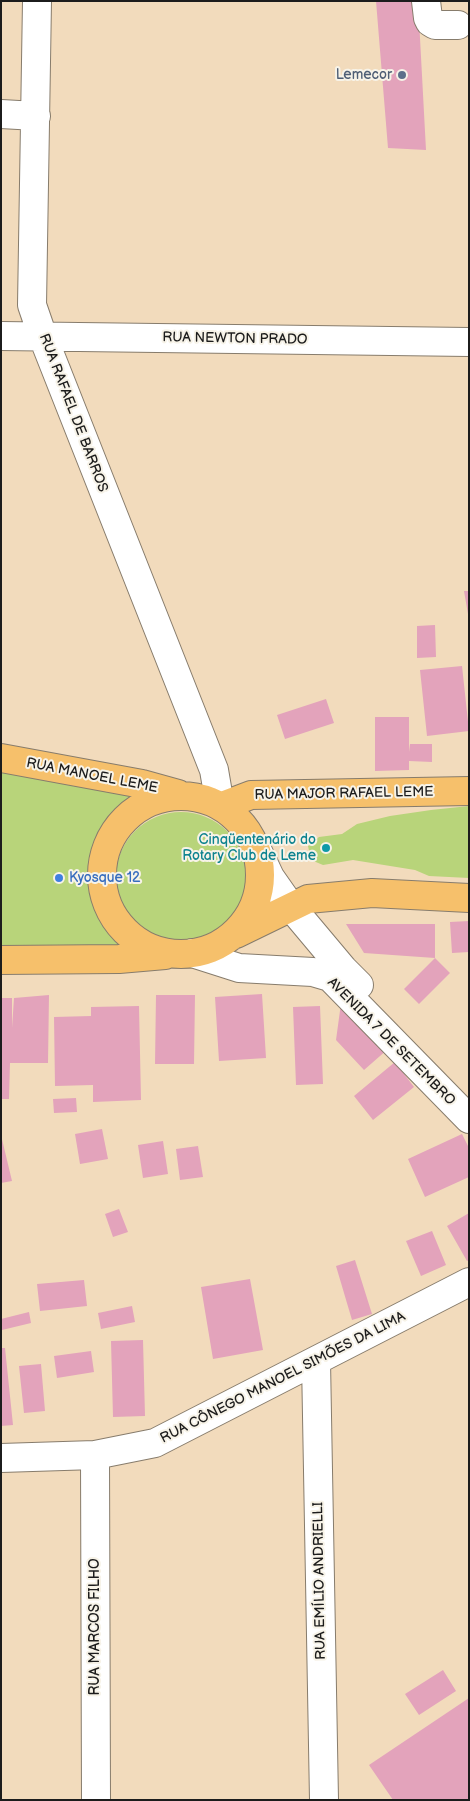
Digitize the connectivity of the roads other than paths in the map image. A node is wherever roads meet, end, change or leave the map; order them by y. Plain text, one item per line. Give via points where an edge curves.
1 (37, 1) edge
2 (426, 1) edge
3 (458, 25) dead end
4 (1, 114) edge
5 (36, 116) junction
6 (1, 336) edge
7 (43, 337) junction
8 (469, 342) edge
9 (1, 758) edge
10 (469, 791) edge
11 (182, 796) junction
12 (221, 806) junction
13 (255, 845) junction
14 (469, 898) edge
15 (291, 906) junction
16 (230, 937) junction
17 (184, 954) junction
18 (1, 960) edge
19 (469, 1092) edge
20 (469, 1119) edge
21 (469, 1282) edge
22 (316, 1362) junction
23 (94, 1455) junction
24 (1, 1458) edge
25 (96, 1800) edge
26 (324, 1800) edge

1 - 5 street, RUA RAFAEL DE BARROS
2 - 3 street via 430,22
4 - 5 street
5 - 7 street, RUA RAFAEL DE BARROS via 32,305
6 - 7 street, RUA NEWTON PRADO
7 - 8 street, RUA NEWTON PRADO
7 - 12 street, RUA RAFAEL DE BARROS via 214,770
9 - 11 main road, RUA MANOEL LEME via 142,784
10 - 12 main road, RUA MAJOR RAFAEL LEME via 251,796
11 - 12 main road via 201,798
11 - 17 main road via 152,801 127,818 109,843 102,872 106,898 122,928 146,946
12 - 13 main road via 241,823
13 - 15 street, AVENIDA 7 DE SETEMBRO via 270,877
13 - 16 main road via 260,870 258,895 247,919
14 - 15 main road via 372,893 308,899
15 - 16 main road
15 - 19 street, AVENIDA 7 DE SETEMBRO via 343,969
16 - 17 main road via 212,948
17 - 18 main road via 119,959
17 - 20 street, AVENIDA 7 DE SETEMBRO via 239,968 313,972 330,977
21 - 22 street, RUA CÔNEGO MANOEL SIMÕES DA LIMA
22 - 23 street, RUA CÔNEGO MANOEL SIMÕES DA LIMA via 155,1443
22 - 26 street, RUA EMÍLIO ANDRIELLI
23 - 24 street, RUA CÔNEGO MANOEL SIMÕES DA LIMA
23 - 25 street, RUA MARCOS FILHO

